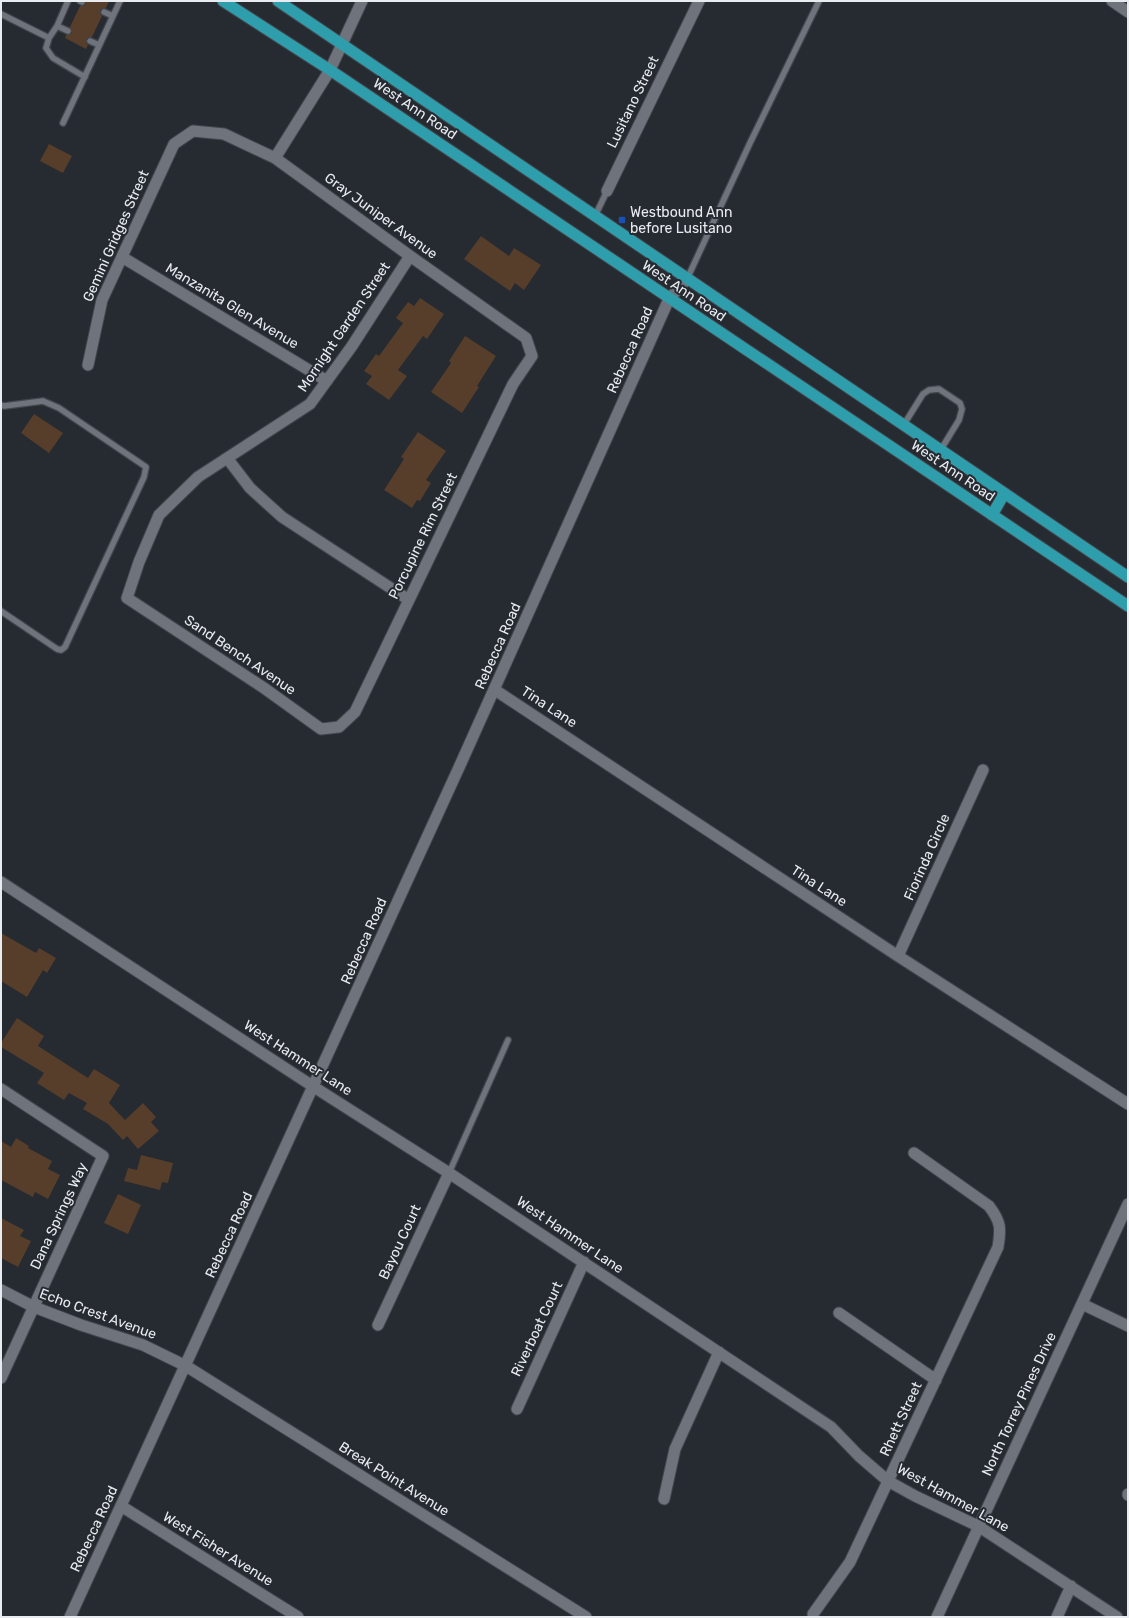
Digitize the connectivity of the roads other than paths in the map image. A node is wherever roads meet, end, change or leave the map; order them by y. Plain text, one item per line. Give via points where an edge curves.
1 (68, 1) edge
2 (120, 1) edge
3 (223, 1) edge
4 (278, 1) edge
5 (362, 1) edge
6 (699, 1) edge
7 (819, 1) edge
8 (1112, 1) edge
9 (104, 12) dead end
10 (1128, 12) edge
11 (1, 14) edge
12 (113, 16) junction
13 (57, 26) junction
14 (68, 31) dead end
15 (49, 38) junction
16 (90, 41) dead end
17 (99, 45) junction
18 (342, 45) junction
19 (330, 70) junction
20 (85, 77) junction
21 (63, 124) dead end
22 (193, 131) joint
23 (275, 158) junction
24 (607, 191) joint
25 (595, 216) junction
26 (410, 256) junction
27 (122, 257) junction
28 (687, 279) junction
29 (668, 299) junction
30 (532, 356) joint
31 (88, 365) dead end
32 (327, 381) junction
33 (1, 405) edge
34 (903, 426) junction
35 (940, 451) junction
36 (227, 458) junction
37 (1004, 494) junction
38 (992, 515) junction
39 (1128, 577) edge
40 (127, 598) joint
41 (409, 600) junction
42 (1128, 606) edge
43 (1, 611) edge
44 (495, 690) junction
45 (339, 727) joint
46 (982, 770) dead end
47 (1, 882) edge
48 (898, 956) junction
49 (508, 1040) dead end
50 (314, 1087) junction
51 (1, 1089) edge
52 (1128, 1104) edge
53 (914, 1153) dead end
54 (449, 1173) junction
55 (1128, 1204) edge
56 (584, 1262) junction
57 (1, 1290) edge
58 (1082, 1304) junction
59 (34, 1307) junction
60 (839, 1313) dead end
61 (378, 1325) dead end
62 (1128, 1326) edge
63 (719, 1352) junction
64 (186, 1366) junction
65 (1, 1378) edge
66 (936, 1380) junction
67 (517, 1409) dead end
68 (888, 1481) junction
69 (664, 1499) dead end
70 (121, 1506) junction
71 (978, 1526) junction
72 (1071, 1586) junction
73 (813, 1614) dead end
74 (70, 1617) edge
75 (298, 1617) edge
76 (586, 1617) edge
77 (937, 1617) edge
78 (1057, 1617) edge
79 (1118, 1617) edge

1 - 13 lane
2 - 12 lane
3 - 19 main road, West Ann Road
4 - 18 main road, West Ann Road
5 - 18 street
6 - 24 street, Lusitano Street
7 - 28 lane
8 - 10 street
9 - 12 lane
11 - 15 lane
12 - 17 lane
13 - 14 lane
13 - 15 lane
15 - 20 lane via 46,48 53,58
16 - 17 lane
17 - 20 lane
18 - 19 street
18 - 25 main road, West Ann Road
19 - 23 street
19 - 29 main road, West Ann Road
20 - 21 lane
22 - 23 street, Gray Juniper Avenue via 224,134
22 - 27 street, Gemini Gridges Street via 174,144
23 - 26 street, Gray Juniper Avenue
24 - 25 lane, Lusitano Street
25 - 28 main road, West Ann Road
26 - 30 street, Gray Juniper Avenue via 526,338
26 - 32 street, Mornight Garden Street
27 - 31 street, Gemini Gridges Street via 102,300
27 - 32 street, Manzanita Glen Avenue
28 - 29 street, Rebecca Road
28 - 34 main road, West Ann Road
29 - 38 main road, West Ann Road
29 - 44 street, Rebecca Road
30 - 41 street, Porcupine Rim Street via 513,384
32 - 36 street, Mornight Garden Street via 310,404
33 - 43 lane via 43,401 59,408 146,467 144,477 61,650
34 - 35 main road, West Ann Road
34 - 35 lane via 923,394 929,390 939,389 960,403 962,410 959,420
35 - 37 main road, West Ann Road
36 - 40 street, Mornight Garden Street via 198,477 159,515
36 - 41 street via 250,488 282,517
37 - 38 main road
37 - 39 main road, West Ann Road
38 - 42 main road, West Ann Road
40 - 45 street, Sand Bench Avenue via 264,688 321,729
41 - 45 street, Porcupine Rim Street via 355,712
44 - 48 street, Tina Lane
44 - 50 street, Rebecca Road
46 - 48 street, Fiorinda Circle
47 - 50 street, West Hammer Lane
48 - 52 street, Tina Lane
49 - 54 lane
50 - 54 street, West Hammer Lane
50 - 64 street, Rebecca Road
51 - 59 street, Dana Springs Way via 103,1156
53 - 66 street, Rhett Street via 989,1206 997,1216 1001,1229 998,1247
54 - 56 street, West Hammer Lane
54 - 61 street, Bayou Court
55 - 58 street, North Torrey Pines Drive
56 - 63 street, West Hammer Lane
56 - 67 street, Riverboat Court
57 - 59 street, Echo Crest Avenue
58 - 62 street
58 - 71 street, North Torrey Pines Drive
59 - 64 street, Echo Crest Avenue via 143,1345
59 - 65 street, Dana Springs Way
60 - 66 street
63 - 68 street, West Hammer Lane via 831,1427
63 - 69 street via 675,1449
64 - 70 street, Rebecca Road
64 - 76 street, Break Point Avenue
66 - 68 street, Rhett Street
68 - 71 street, West Hammer Lane
68 - 73 street, Rhett Street via 850,1562
70 - 74 street, Rebecca Road
70 - 75 street, West Fisher Avenue
71 - 72 street, West Hammer Lane
71 - 77 street, North Torrey Pines Drive
72 - 78 street
72 - 79 street, West Hammer Lane

